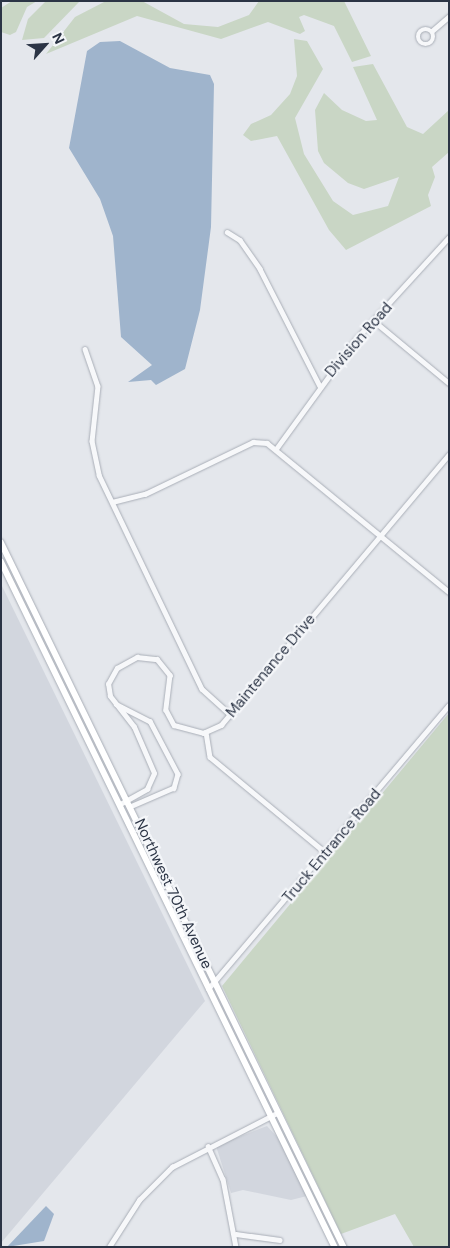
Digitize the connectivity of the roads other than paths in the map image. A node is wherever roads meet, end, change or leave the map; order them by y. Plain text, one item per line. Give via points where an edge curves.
1 (449, 16) edge
2 (432, 31) dead end
3 (228, 232) dead end
4 (449, 237) edge
5 (374, 321) junction
6 (85, 349) dead end
7 (449, 383) edge
8 (320, 386) junction
9 (276, 449) junction
10 (449, 454) edge
11 (112, 502) junction
12 (380, 535) junction
13 (1, 542) edge
14 (1, 560) edge
15 (449, 592) edge
16 (115, 704) junction
17 (449, 705) edge
18 (231, 715) junction
19 (206, 732) junction
20 (129, 800) junction
21 (122, 804) junction
22 (133, 808) junction
23 (326, 853) junction
24 (215, 985) junction
25 (208, 989) junction
26 (277, 1113) junction
27 (270, 1116) junction
28 (208, 1146) junction
29 (236, 1234) junction
30 (280, 1240) dead end
31 (109, 1247) edge
32 (236, 1247) edge
33 (335, 1247) edge
34 (344, 1247) edge

1 - 2 street
3 - 8 street via 240,240 260,269
4 - 5 street, Division Road
5 - 7 street
5 - 8 street, Division Road
6 - 11 street via 98,386 92,435 96,467
8 - 9 street, Division Road
9 - 11 street via 253,442 145,494
9 - 12 street
10 - 12 street, Maintenance Drive
11 - 18 street via 202,689
12 - 15 street
12 - 18 street, Maintenance Drive
13 - 20 main road, Northwest 70th Avenue
14 - 21 main road, Northwest 70th Avenue
16 - 19 street via 110,696 110,679 122,664 137,657 157,659 170,675 166,703 170,721 184,731
16 - 20 street via 134,727 154,773 147,789
16 - 22 street via 150,721 178,774 174,788
17 - 23 street, Truck Entrance Road
18 - 19 street, Maintenance Drive
19 - 23 street via 210,757
20 - 21 street
20 - 22 main road, Northwest 70th Avenue
21 - 22 street
21 - 25 main road, Northwest 70th Avenue
22 - 24 main road, Northwest 70th Avenue
23 - 24 street, Truck Entrance Road
24 - 25 street
24 - 26 main road, Northwest 70th Avenue
25 - 27 main road, Northwest 70th Avenue
26 - 27 street
26 - 34 main road, Northwest 70th Avenue
27 - 28 street
27 - 33 main road, Northwest 70th Avenue
28 - 29 street via 223,1179
28 - 31 street via 152,1185
29 - 30 street
29 - 32 street

